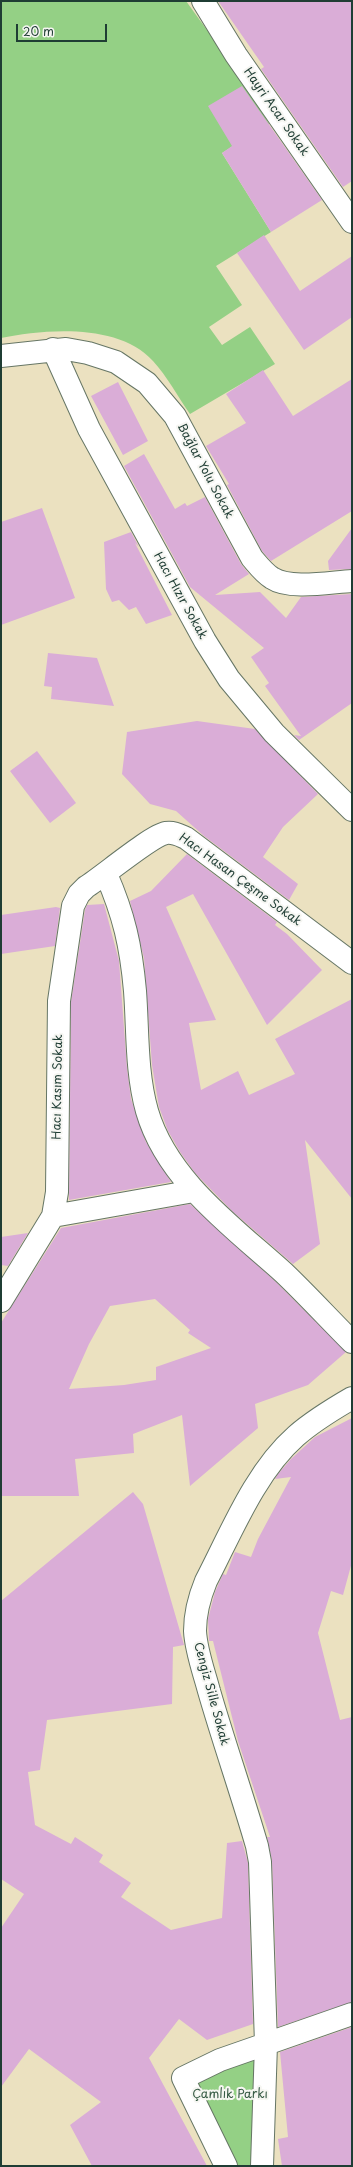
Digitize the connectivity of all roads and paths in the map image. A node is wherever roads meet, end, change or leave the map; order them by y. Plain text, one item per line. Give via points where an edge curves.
1 (203, 1) edge
2 (352, 222) edge
3 (53, 349) junction
4 (1, 356) edge
5 (352, 581) edge
6 (352, 810) edge
7 (106, 874) junction
8 (352, 963) edge
9 (194, 1191) junction
10 (53, 1216) junction
11 (1, 1301) edge
12 (352, 1342) edge
13 (352, 1398) edge
14 (352, 2014) edge
15 (266, 2044) junction
16 (226, 2166) edge
17 (262, 2166) edge

1 - 2 street, Hayri Acar Sokak via 236,55
3 - 4 street, Bağlar Yolu Sokak
3 - 5 street, Bağlar Yolu Sokak via 88,353 116,362 153,388 175,416 252,558 273,579 302,584
3 - 6 street, Hacı Hızır Sokak via 92,435 205,641 229,679 274,733
7 - 8 street, Hacı Hasan Çeşme Sokak via 151,840 164,833 174,832 186,838
7 - 9 street via 118,902 130,948 137,1047 147,1111 158,1138
7 - 10 street, Hacı Kasım Sokak via 80,894 73,906 69,924 59,1000 56,1192
9 - 10 street
9 - 12 street via 296,1284
10 - 11 street, Hacı Kasım Sokak
13 - 15 street, Cengiz Sille Sokak via 296,1436 279,1454 258,1482 198,1598 195,1632 198,1649 260,1862
14 - 15 street
15 - 16 street via 220,2060 183,2078
15 - 17 street, Cengiz Sille Sokak

